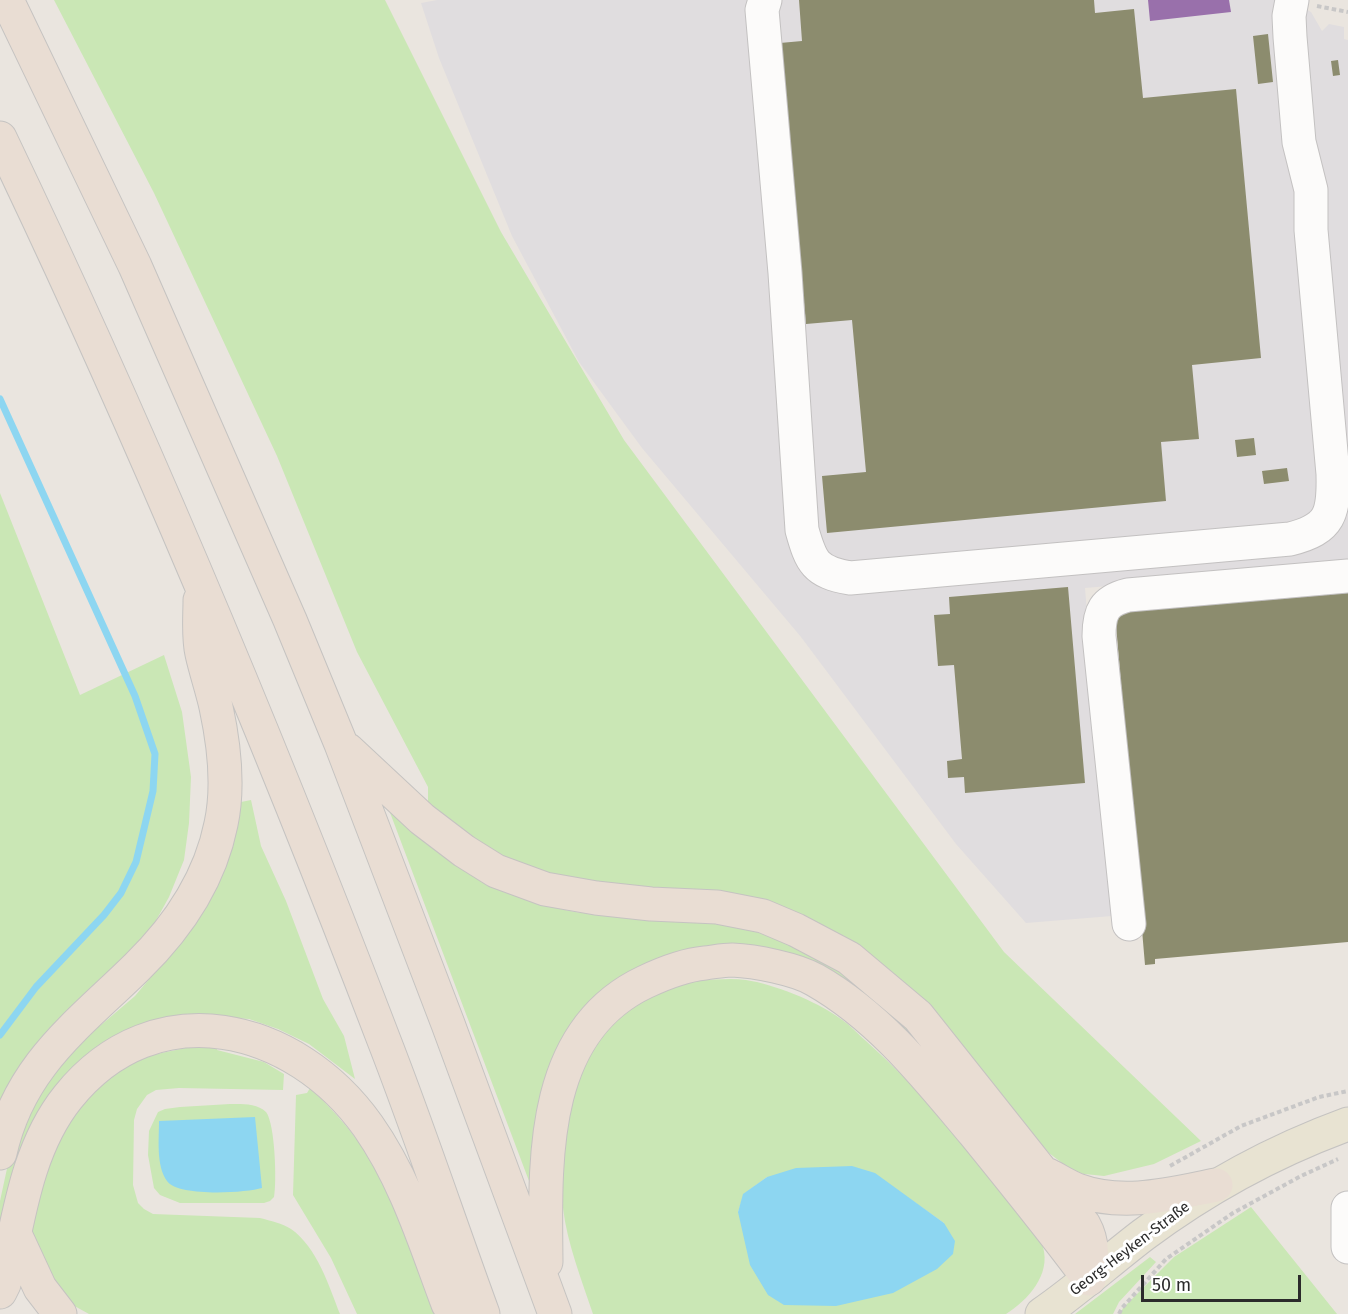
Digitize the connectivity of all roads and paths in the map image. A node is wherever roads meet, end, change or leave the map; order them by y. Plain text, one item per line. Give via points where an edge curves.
1 (7, 0) edge
2 (765, 0) edge
3 (1301, 3) edge
4 (1348, 12) edge
5 (0, 138) edge
6 (1348, 576) edge
7 (200, 583) junction
8 (341, 744) junction
9 (1129, 924) dead end
10 (1348, 1091) edge
11 (1348, 1124) edge
12 (0, 1153) edge
13 (1348, 1155) edge
14 (1167, 1167) dead end
15 (1044, 1173) junction
16 (1216, 1185) junction
17 (1348, 1208) edge
18 (15, 1234) junction
19 (1348, 1247) edge
20 (1089, 1279) junction
21 (0, 1292) edge
22 (551, 1300) edge
23 (60, 1314) edge
24 (456, 1314) edge
25 (483, 1314) edge
26 (1042, 1314) edge
27 (1119, 1314) edge

1 - 8 highway via 135,266
2 - 3 lane via 762,10 802,530 808,551 818,566 831,575 850,578 1268,542 1317,530 1325,521 1333,490 1311,230 1294,191 1299,142 1290,16
3 - 4 path
5 - 7 highway via 141,441
6 - 9 lane via 1128,595 1115,598 1105,607 1099,621 1100,636
7 - 12 highway via 201,652 216,708 223,761 224,801 217,842 197,888 168,933 36,1070 17,1102
7 - 25 highway via 386,1045
8 - 15 highway via 422,819 496,871 545,889 596,898 717,907 763,916 849,958 918,1016
8 - 22 highway
10 - 14 path via 1319,1097 1241,1126
11 - 16 main road, Georg-Heyken-Straße via 1274,1154
13 - 27 path via 1233,1213 1166,1258
15 - 16 highway via 1077,1190 1127,1199
15 - 20 highway via 1089,1233
16 - 20 main road, Georg-Heyken-Straße via 1144,1234
17 - 19 lane
18 - 21 highway
18 - 23 highway via 40,1288
18 - 24 highway via 27,1182 46,1133 68,1097 101,1065 136,1044 174,1032 210,1031 247,1037 297,1058 368,1125 399,1179 448,1304
20 - 22 highway via 931,1082 879,1028 814,979 772,965 731,960 692,964 628,990 595,1017 576,1047 560,1082 545,1172
20 - 26 main road, Georg-Heyken-Straße

